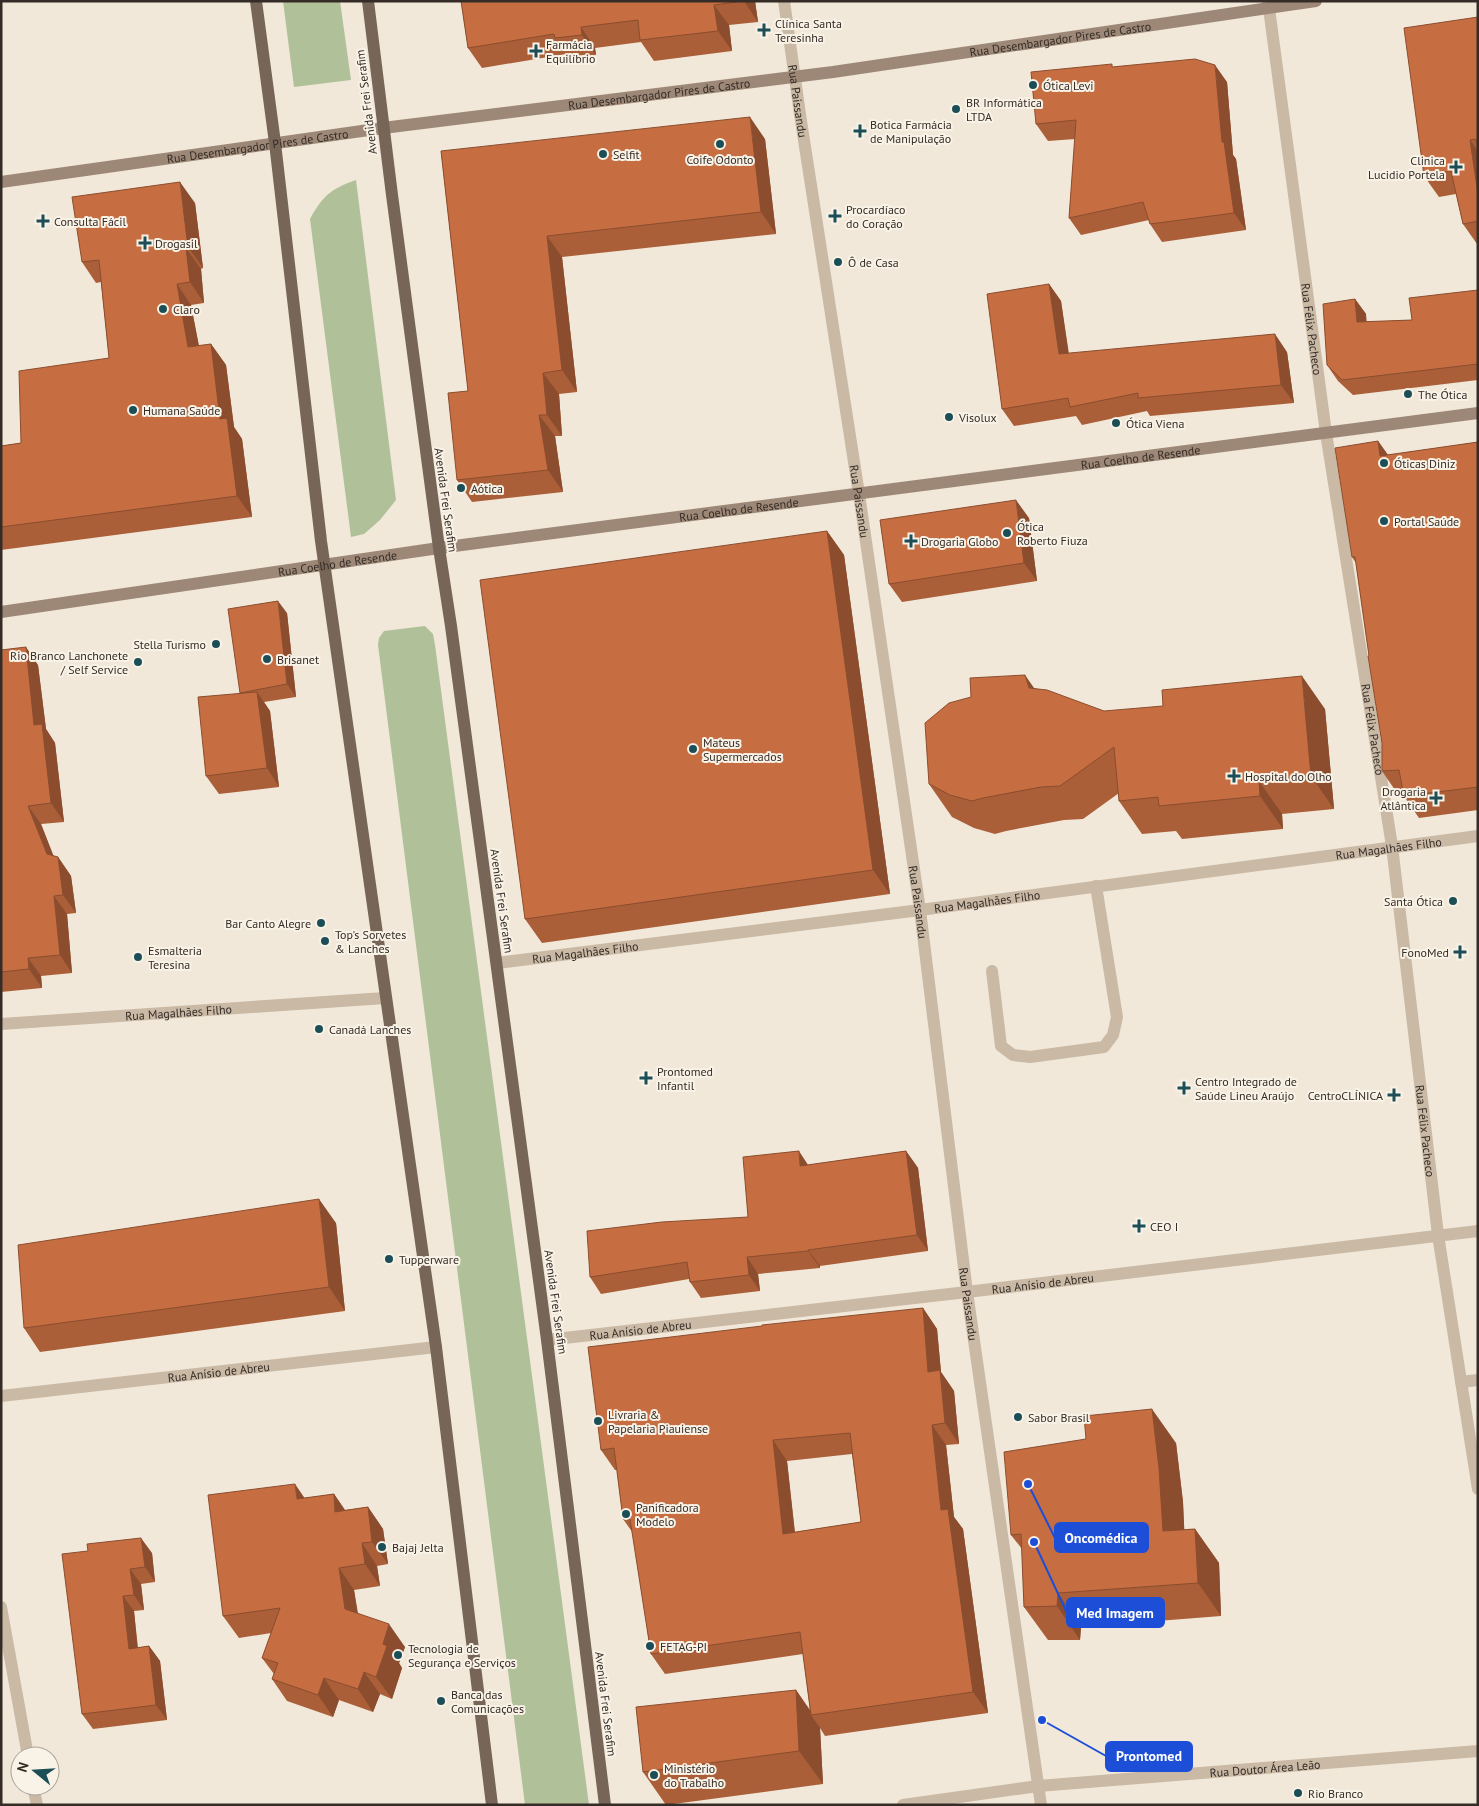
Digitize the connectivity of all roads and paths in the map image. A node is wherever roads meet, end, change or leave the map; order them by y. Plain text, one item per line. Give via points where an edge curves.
1 (256, 1) edge
2 (368, 1) edge
3 (784, 1) edge
4 (1316, 1) edge
5 (1268, 4) edge
6 (794, 76) junction
7 (383, 128) junction
8 (275, 143) junction
9 (1, 182) edge
10 (1478, 413) edge
11 (1326, 433) junction
12 (859, 494) junction
13 (439, 548) junction
14 (324, 564) junction
15 (1, 612) edge
16 (1478, 836) edge
17 (1392, 846) junction
18 (1096, 886) junction
19 (920, 910) junction
20 (496, 963) junction
21 (992, 971) dead end
22 (385, 998) junction
23 (1, 1024) edge
24 (1478, 1231) edge
25 (1438, 1235) junction
26 (967, 1292) junction
27 (548, 1340) junction
28 (436, 1347) junction
29 (1478, 1380) edge
30 (1461, 1382) junction
31 (1, 1396) edge
32 (1475, 1457) edge
33 (1478, 1490) edge
34 (1, 1607) edge
35 (26, 1746) edge
36 (1478, 1751) edge
37 (1038, 1786) junction
38 (492, 1805) edge
39 (605, 1805) edge
40 (903, 1805) edge
41 (1041, 1805) edge

1 - 8 main road
2 - 7 main road, Avenida Frei Serafim
3 - 6 street, Rua Paissandu
4 - 5 main road, Rua Desembargador Pires de Castro
5 - 6 main road, Rua Desembargador Pires de Castro
5 - 11 street, Rua Félix Pacheco
6 - 7 main road, Rua Desembargador Pires de Castro
6 - 12 street, Rua Paissandu
7 - 8 main road, Rua Desembargador Pires de Castro
7 - 13 main road, Avenida Frei Serafim
8 - 9 main road, Rua Desembargador Pires de Castro
8 - 14 main road
10 - 11 main road, Rua Coelho de Resende
11 - 12 main road, Rua Coelho de Resende
11 - 17 street, Rua Félix Pacheco
12 - 13 main road, Rua Coelho de Resende
12 - 19 street, Rua Paissandu
13 - 14 main road, Rua Coelho de Resende
13 - 20 main road, Avenida Frei Serafim
14 - 15 main road, Rua Coelho de Resende
14 - 22 main road
16 - 17 street, Rua Magalhães Filho
17 - 18 street, Rua Magalhães Filho
17 - 25 street, Rua Félix Pacheco
18 - 19 street, Rua Magalhães Filho
18 - 21 street via 1116,1017 1113,1036 1104,1048 1030,1057 1013,1055 1000,1046
19 - 20 street, Rua Magalhães Filho
19 - 26 street, Rua Paissandu
20 - 27 main road, Avenida Frei Serafim
22 - 23 street, Rua Magalhães Filho
22 - 28 main road
24 - 25 street, Rua Anísio de Abreu
25 - 26 street, Rua Anísio de Abreu
25 - 30 street, Rua Félix Pacheco
26 - 27 street, Rua Anísio de Abreu
26 - 37 street, Rua Paissandu
27 - 39 main road, Avenida Frei Serafim
28 - 31 street, Rua Anísio de Abreu
28 - 38 main road
29 - 30 street
30 - 32 street, Rua Félix Pacheco
32 - 33 street, Rua Félix Pacheco
34 - 35 street
36 - 37 street, Rua Doutor Área Leão
37 - 40 street, Rua Doutor Área Leão
37 - 41 street, Rua Paissandu

